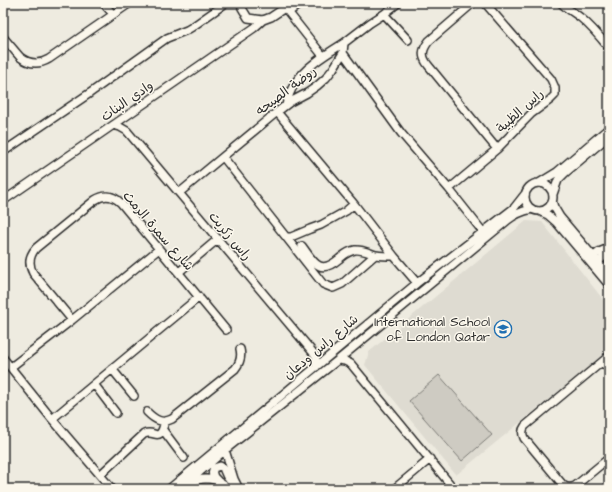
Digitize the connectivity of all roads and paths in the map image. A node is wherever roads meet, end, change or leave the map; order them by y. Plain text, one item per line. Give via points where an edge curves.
1 (103, 3) edge
2 (130, 3) edge
3 (226, 3) edge
4 (241, 3) edge
5 (292, 3) edge
6 (301, 3) edge
7 (398, 3) edge
8 (473, 3) edge
9 (486, 3) edge
10 (561, 3) edge
11 (287, 10) junction
12 (113, 14) junction
13 (384, 14) junction
14 (263, 20) junction
15 (3, 37) edge
16 (408, 40) dead end
17 (344, 43) junction
18 (609, 48) edge
19 (343, 53) junction
20 (323, 56) junction
21 (286, 105) junction
22 (276, 112) junction
23 (126, 116) junction
24 (113, 125) junction
25 (609, 128) edge
26 (127, 131) junction
27 (609, 136) edge
28 (497, 148) junction
29 (3, 152) edge
30 (223, 157) junction
31 (539, 183) junction
32 (449, 189) junction
33 (179, 193) junction
34 (525, 194) junction
35 (552, 197) junction
36 (3, 201) edge
37 (354, 204) junction
38 (536, 210) junction
39 (483, 232) junction
40 (286, 237) junction
41 (218, 240) junction
42 (302, 246) dead end
43 (609, 248) edge
44 (159, 249) junction
45 (609, 252) edge
46 (375, 254) junction
47 (394, 256) junction
48 (593, 261) junction
49 (179, 272) junction
50 (609, 276) edge
51 (417, 283) junction
52 (609, 285) edge
53 (199, 297) junction
54 (72, 320) junction
55 (226, 330) dead end
56 (240, 349) dead end
57 (349, 351) junction
58 (316, 356) junction
59 (609, 356) edge
60 (3, 358) edge
61 (328, 358) junction
62 (338, 360) junction
63 (602, 362) junction
64 (351, 364) junction
65 (11, 367) junction
66 (316, 367) junction
67 (112, 369) junction
68 (609, 369) edge
69 (94, 384) junction
70 (134, 396) dead end
71 (147, 412) dead end
72 (116, 413) dead end
73 (52, 419) junction
74 (165, 421) junction
75 (163, 430) junction
76 (225, 450) junction
77 (184, 458) dead end
78 (609, 458) edge
79 (430, 459) junction
80 (100, 475) junction
81 (217, 480) junction
82 (182, 487) edge
83 (567, 488) edge
84 (112, 489) edge
85 (169, 489) edge
86 (228, 489) edge
87 (238, 489) edge
88 (394, 489) edge
89 (454, 489) edge

1 - 12 street
2 - 12 street
3 - 29 street via 187,30 167,38
4 - 14 street via 248,18
5 - 11 street
6 - 11 street
7 - 13 street
8 - 28 street via 429,41 423,53 428,65
9 - 28 street, راس الظبية via 551,79 555,88 550,100 527,117
10 - 18 street via 589,25
11 - 14 street, وادي البنات
11 - 20 street
12 - 15 street via 42,62 23,59
13 - 16 street
13 - 17 street
14 - 23 street, وادي البنات
17 - 19 street, روضة الصيحه
17 - 20 street
19 - 21 street, روضة الصيحه via 333,69 317,86
19 - 32 street via 401,133
20 - 21 street via 294,84
21 - 22 street, روضة الصيحه
22 - 30 street, روضة الصيحه
22 - 37 street
23 - 24 street, وادي البنات
23 - 26 street
24 - 26 street, راس زكريت
24 - 36 street, وادي البنات
25 - 31 street via 557,172
26 - 33 street, راس زكريت
27 - 35 street via 558,180
28 - 32 street, راس الظبية
30 - 33 street, روضة الصيحه
30 - 40 street
31 - 34 street via 532,184
31 - 35 street via 548,186
32 - 39 street
33 - 41 street, راس زكريت
34 - 38 street via 526,203
34 - 39 street, شارع راس ودعان via 514,208
35 - 38 street via 549,207
35 - 48 street via 560,217
37 - 40 street via 321,226
37 - 47 street
38 - 48 street via 556,222
38 - 57 street, شارع راس ودعان via 517,214 508,220
39 - 51 street, شارع راس ودعان
40 - 46 street via 323,284 333,288 342,284
41 - 49 street
41 - 58 street, راس زكريت
42 - 46 street via 315,263 322,267 354,250
43 - 48 street
44 - 49 street, شارع سمرة الرمث
44 - 54 street
44 - 54 street, شارع سمرة الرمث via 118,199 109,196 99,197 36,248 30,257 32,271
45 - 48 street
46 - 47 street
47 - 51 street
48 - 50 street
48 - 52 street
49 - 53 street, شارع سمرة الرمث
51 - 61 street, شارع راس ودعان
53 - 55 street, شارع سمرة الرمث
53 - 67 street
54 - 65 street
56 - 74 street via 241,357 235,369 172,419
57 - 62 street, شارع راس ودعان
57 - 64 street
58 - 61 street
58 - 66 street
59 - 63 street
60 - 65 street
61 - 66 street, شارع راس ودعان
62 - 64 street
62 - 76 street, شارع راس ودعان
63 - 68 street
63 - 83 street via 522,431 524,438
64 - 79 street
65 - 73 street
66 - 85 street, شارع راس ودعان
67 - 69 street
67 - 70 street
69 - 72 street
69 - 73 street
71 - 74 street via 160,421
73 - 80 street
74 - 75 street
75 - 77 street
75 - 80 street via 158,435 148,432 144,434
76 - 82 street, شارع راس ودعان
76 - 87 street
78 - 83 street via 575,486
79 - 88 street
79 - 89 street
80 - 84 street
81 - 82 street via 200,479
81 - 86 street
81 - 87 street via 213,472 214,468 220,466

